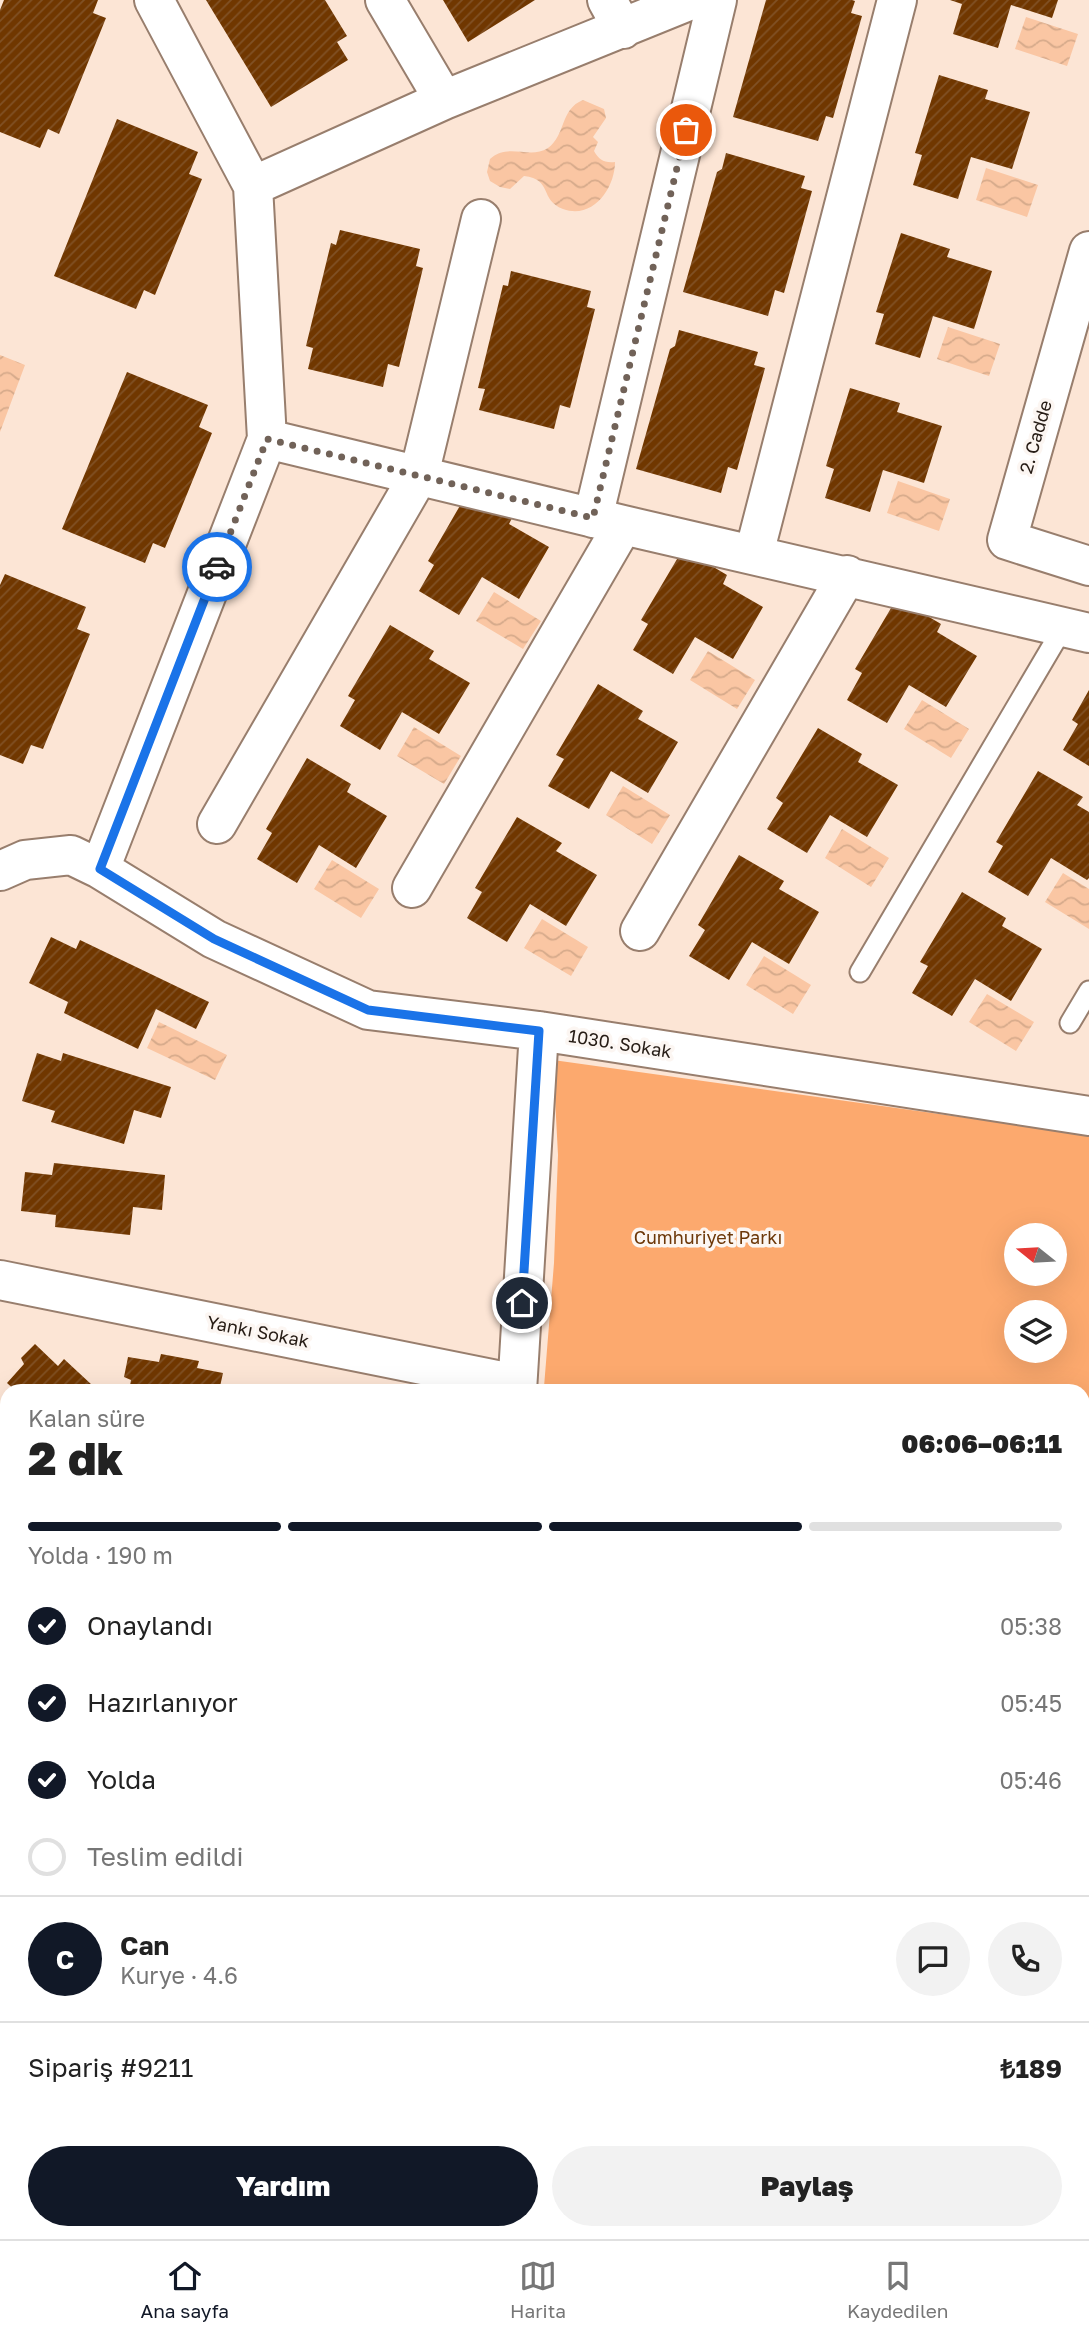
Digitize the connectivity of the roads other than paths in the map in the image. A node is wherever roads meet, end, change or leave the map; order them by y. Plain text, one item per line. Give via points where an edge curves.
1 (154, 0) edge
2 (385, 0) edge
3 (691, 0) edge
4 (717, 0) edge
5 (897, 0) edge
6 (615, 14) edge
7 (444, 100) junction
8 (254, 186) junction
9 (481, 219) dead end
10 (1089, 251) edge
11 (267, 439) junction
12 (419, 475) junction
13 (608, 521) junction
14 (754, 554) junction
15 (1089, 566) edge
16 (847, 575) junction
17 (1077, 629) edge
18 (217, 824) dead end
19 (100, 869) junction
20 (0, 871) edge
21 (412, 888) dead end
22 (640, 931) dead end
23 (860, 972) dead end
24 (1089, 991) edge
25 (1070, 1023) dead end
26 (539, 1031) junction
27 (1089, 1116) edge
28 (0, 1280) edge
29 (498, 1384) edge
30 (517, 1384) edge

1 - 8 street
2 - 7 street
3 - 6 street
4 - 13 street
5 - 14 street
6 - 7 street
7 - 8 street
8 - 11 street
9 - 12 street
10 - 15 street, 2. Cadde via 1007,540
11 - 12 street
11 - 19 street
12 - 13 street
12 - 18 street
13 - 14 street
13 - 21 street
14 - 16 street
16 - 17 street
16 - 22 street
17 - 23 lane
19 - 20 street, 1030. Sokak via 71,855 25,860
19 - 26 street, 1030. Sokak via 214,939 368,1010
24 - 25 lane
26 - 27 street, 1030. Sokak
26 - 30 street
28 - 29 street, Yankı Sokak

